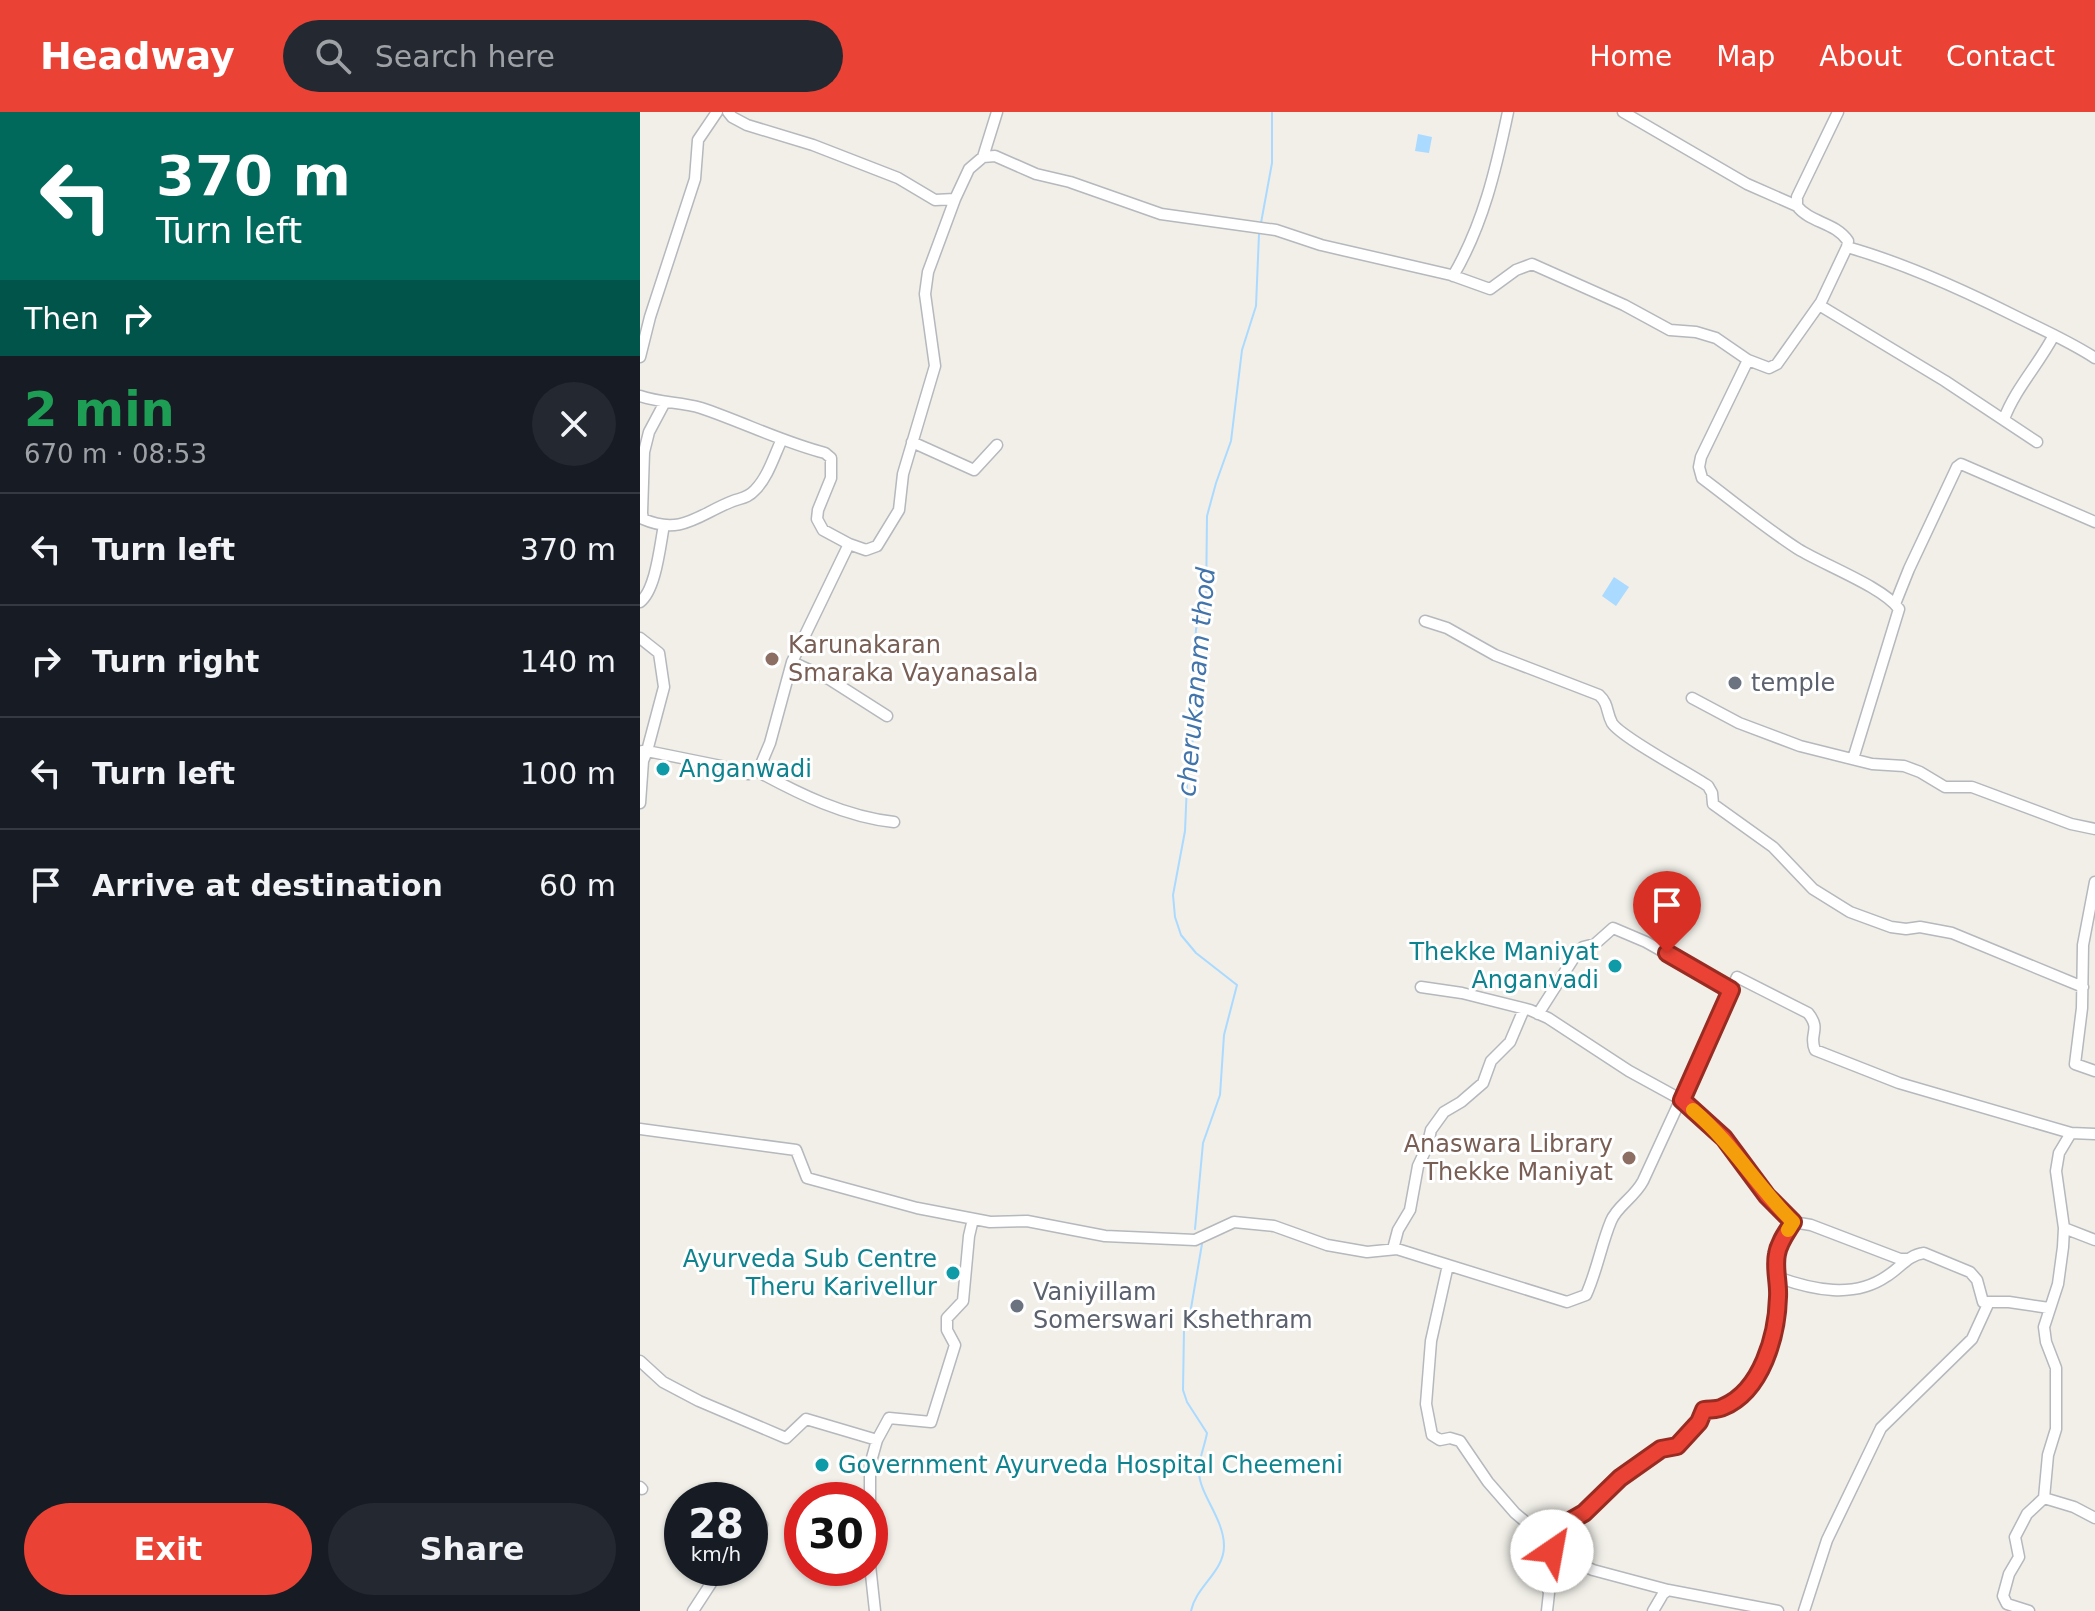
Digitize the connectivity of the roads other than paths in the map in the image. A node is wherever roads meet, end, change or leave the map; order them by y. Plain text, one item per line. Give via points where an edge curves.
1 (717, 112) edge
2 (728, 112) edge
3 (997, 112) edge
4 (1508, 112) edge
5 (1623, 112) edge
6 (1838, 112) edge
7 (983, 157) junction
8 (955, 199) junction
9 (1797, 206) junction
10 (1847, 247) junction
11 (1453, 276) junction
12 (1819, 305) junction
13 (2054, 335) junction
14 (640, 357) edge
15 (2095, 358) edge
16 (1748, 360) junction
17 (640, 396) edge
18 (665, 402) junction
19 (2004, 419) junction
20 (782, 439) junction
21 (912, 442) junction
22 (2037, 442) dead end
23 (997, 445) dead end
24 (642, 451) edge
25 (2095, 522) edge
26 (664, 525) junction
27 (849, 544) junction
28 (640, 602) edge
29 (1895, 604) junction
30 (1425, 621) dead end
31 (640, 638) edge
32 (792, 662) junction
33 (1692, 698) dead end
34 (887, 716) dead end
35 (644, 751) edge
36 (1853, 759) junction
37 (757, 771) junction
38 (640, 803) edge
39 (894, 822) dead end
40 (2095, 829) edge
41 (2095, 882) edge
42 (1421, 987) dead end
43 (2083, 987) junction
44 (1731, 990) junction
45 (1524, 1009) junction
46 (1538, 1014) junction
47 (2095, 1071) edge
48 (1682, 1100) junction
49 (640, 1129) edge
50 (2071, 1133) junction
51 (2095, 1134) edge
52 (973, 1219) junction
53 (1793, 1222) junction
54 (2064, 1228) junction
55 (2095, 1240) edge
56 (1393, 1249) junction
57 (1907, 1259) junction
58 (1448, 1265) junction
59 (1777, 1277) junction
60 (1989, 1302) junction
61 (2049, 1308) junction
62 (640, 1361) edge
63 (877, 1440) junction
64 (870, 1482) edge
65 (2044, 1498) junction
66 (2095, 1518) edge
67 (1552, 1547) junction
68 (709, 1586) edge
69 (872, 1586) edge
70 (1668, 1590) junction
71 (693, 1611) edge
72 (875, 1611) edge
73 (1547, 1611) edge
74 (1653, 1611) edge
75 (1778, 1611) edge
76 (1804, 1611) edge
77 (2029, 1611) edge

1 - 14 street via 698,140 695,179
2 - 8 street via 747,125 898,178 935,200
3 - 7 street
4 - 11 street via 1482,215
5 - 9 street via 1747,184
6 - 9 street
7 - 8 street via 969,169
7 - 11 street via 995,156 1161,214 1276,230
8 - 21 street via 928,272 925,294 935,366
9 - 10 street via 1839,230
10 - 12 street
10 - 13 street via 1936,279
11 - 16 street via 1490,289 1532,264 1670,330 1716,338
12 - 16 street via 1777,364 1769,368
12 - 19 street
13 - 15 street
13 - 19 street
16 - 29 street via 1701,457 1702,478 1764,527
17 - 18 street
18 - 20 street via 734,418
18 - 24 street
19 - 22 street
20 - 26 street via 767,473 744,499 696,521
20 - 27 street via 831,458 831,478 817,519 823,530
21 - 23 street via 974,470
21 - 27 street via 899,510 883,539 866,550
24 - 26 street via 643,519
25 - 29 street via 1961,464
26 - 28 street via 655,569
27 - 32 street
29 - 36 street via 1899,609
30 - 43 street via 1599,695 1612,723 1708,786 1713,804 1773,847 1826,899 1891,927 1952,933
31 - 35 street via 659,653 664,687
32 - 34 street
32 - 37 street
33 - 36 street via 1780,739
35 - 37 street via 748,774
35 - 38 street
36 - 40 street via 1904,766 1945,787 1972,787
37 - 39 street via 829,806
41 - 43 street via 2083,945
42 - 45 street
43 - 47 street via 2075,1064
44 - 46 street via 1613,928 1575,956
44 - 48 street
44 - 50 street via 1737,977 1808,1013 1815,1021 1815,1050 1899,1083
45 - 46 street
45 - 56 street via 1483,1083 1444,1112 1431,1130 1410,1210
46 - 48 street
48 - 53 street via 1724,1138
48 - 58 street via 1636,1196 1611,1221 1586,1295 1567,1302
49 - 52 street via 796,1150 807,1178
50 - 51 street
50 - 54 street via 2056,1171
52 - 56 street via 1027,1221 1105,1236 1195,1240 1234,1222 1274,1226 1327,1245 1367,1252
52 - 63 street via 963,1301 947,1318 955,1345 931,1422 889,1418
53 - 57 street
53 - 59 street via 1777,1252
54 - 55 street
54 - 61 street via 2058,1284
56 - 58 street
57 - 59 street via 1881,1281 1851,1291
57 - 60 street via 1924,1253 1963,1267 1977,1280 1983,1302
58 - 67 street via 1431,1341 1426,1404 1432,1435 1460,1441 1488,1482
59 - 67 street via 1773,1339 1757,1375 1722,1408 1704,1410 1677,1446 1661,1449 1565,1524
60 - 61 street
60 - 76 street via 1972,1339 1881,1428 1827,1540
61 - 65 street via 2044,1327 2056,1368 2056,1429
62 - 63 street via 663,1382 699,1401 786,1438 806,1419
63 - 64 street
65 - 66 street
65 - 77 street via 2027,1514 2015,1537 2019,1557 2003,1596 2007,1604
67 - 70 street via 1593,1570
67 - 73 street via 1544,1574
68 - 71 street
69 - 72 street
70 - 74 street
70 - 75 street

